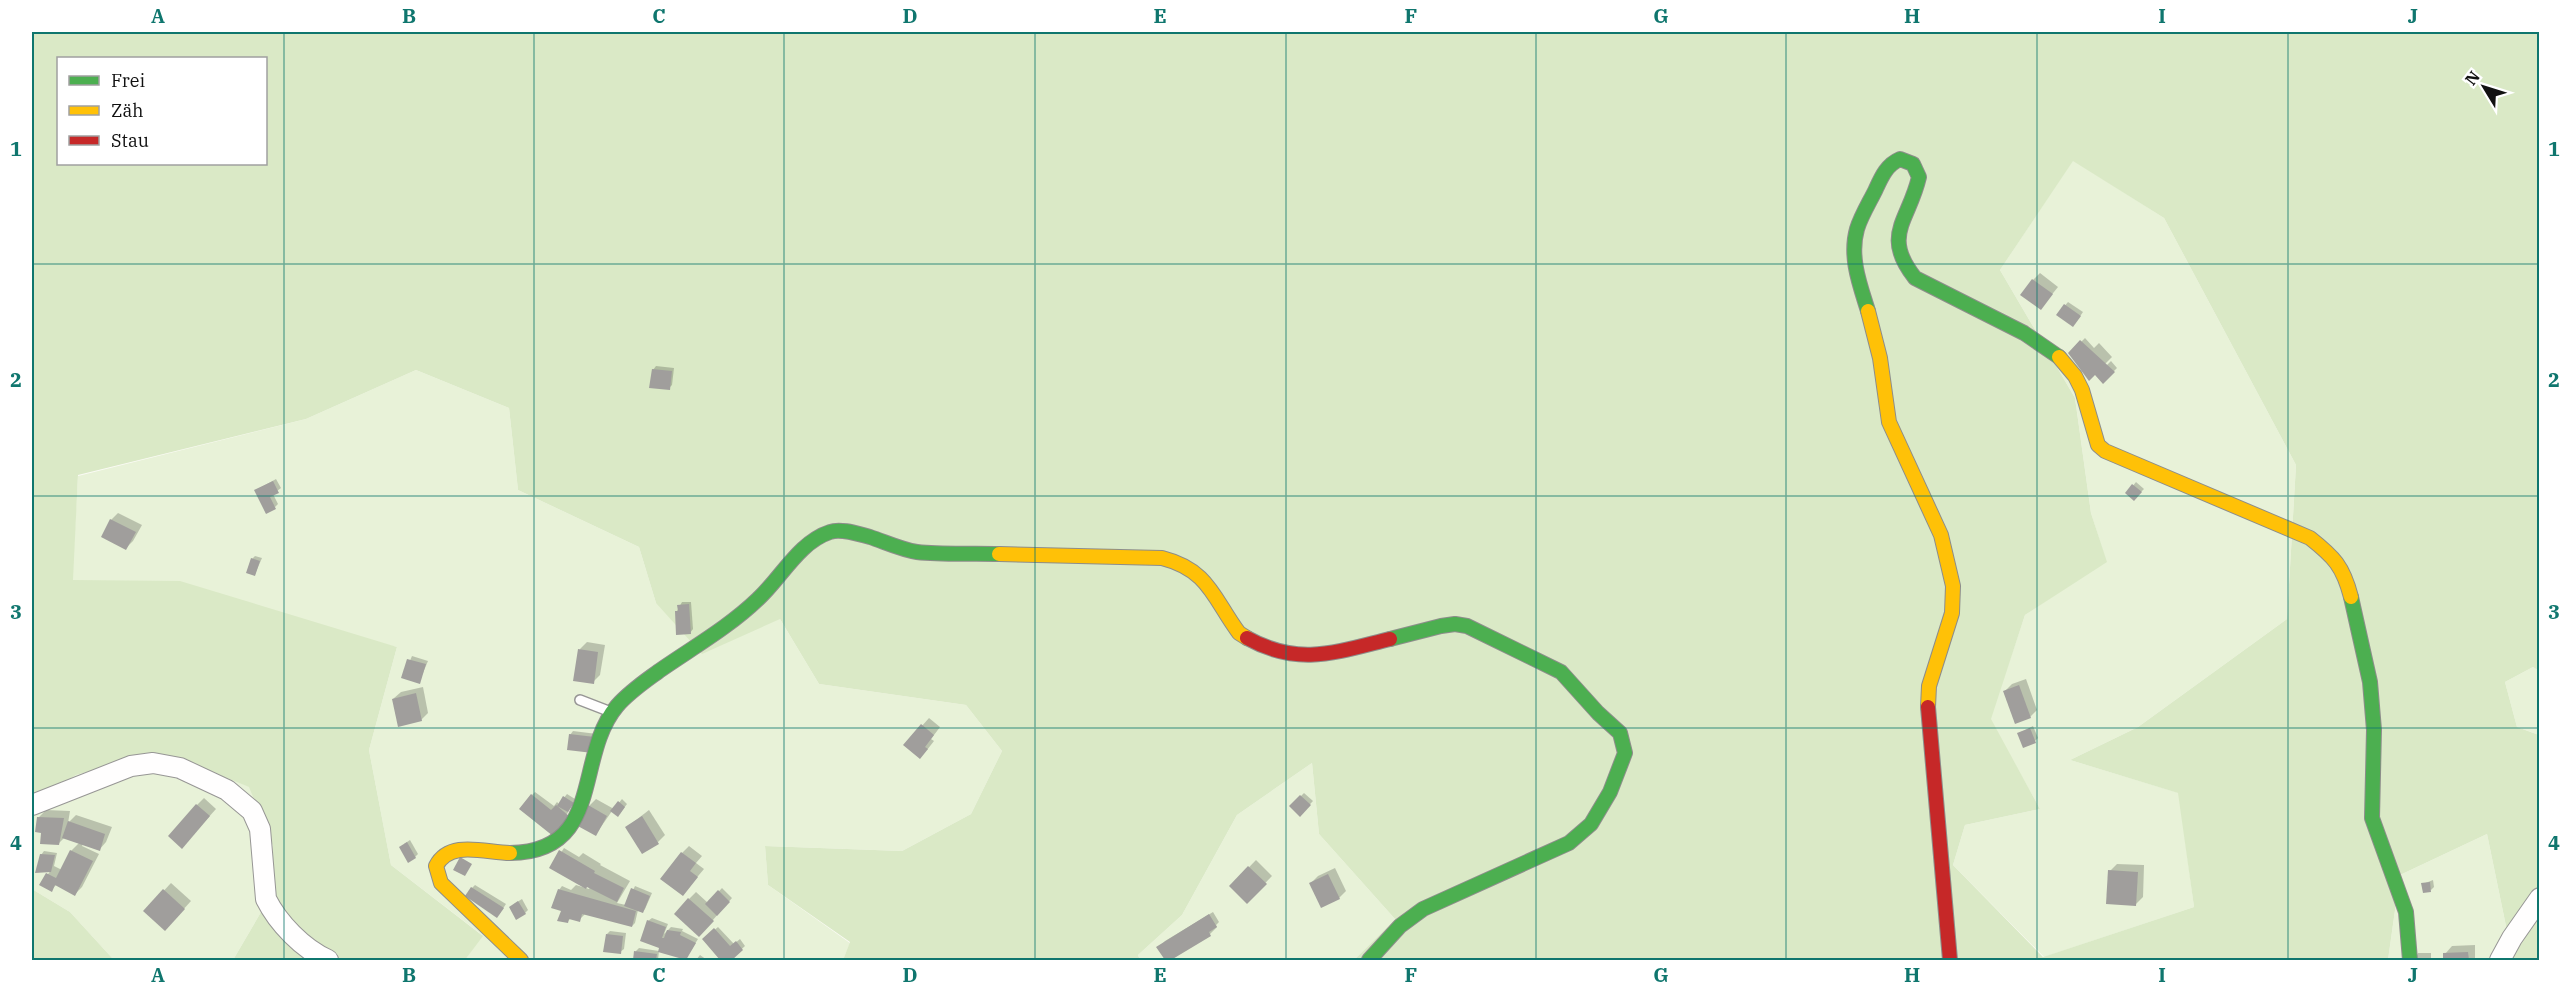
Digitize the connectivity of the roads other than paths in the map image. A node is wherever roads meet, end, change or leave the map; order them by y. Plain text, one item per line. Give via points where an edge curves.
1 (580, 700) dead end
2 (612, 712) junction
3 (32, 805) edge
4 (2540, 898) edge
5 (328, 960) edge
6 (521, 960) edge
7 (1369, 960) edge
8 (1950, 960) edge
9 (2410, 960) edge
10 (2500, 960) edge

1 - 2 lane
2 - 6 street via 584,800 557,840 543,848 511,853 453,850 435,866 441,883
2 - 7 street via 638,687 750,607 810,541 837,530 916,552 1177,560 1203,578 1228,620 1247,639 1308,656 1337,653 1441,626 1467,626 1561,672 1620,733 1625,753 1602,812 1585,833 1423,909 1396,928
3 - 5 street via 142,763 180,768 227,790 244,802 258,820 265,891 271,909 298,939
4 - 10 street
8 - 9 street via 1928,710 1929,686 1952,613 1953,586 1941,535 1889,422 1880,358 1856,273 1854,246 1863,212 1885,171 1900,159 1913,164 1919,177 1898,234 1900,257 1915,278 2031,337 2067,364 2082,387 2095,437 2105,451 2310,538 2321,544 2340,567 2370,682 2374,730 2372,818 2406,912

